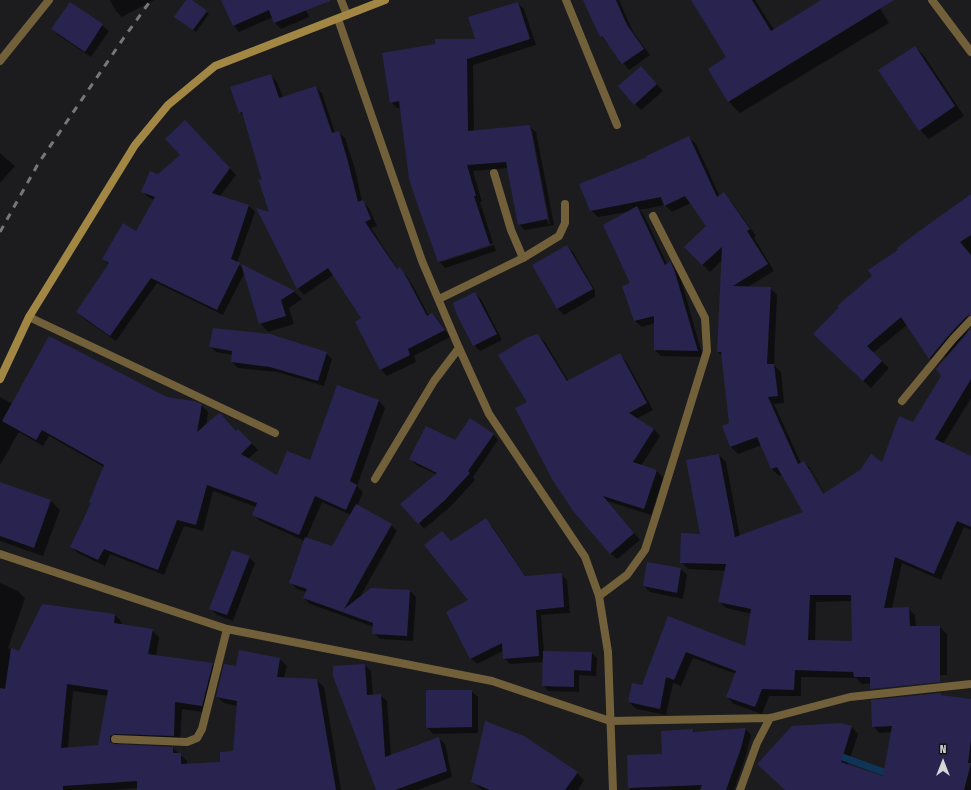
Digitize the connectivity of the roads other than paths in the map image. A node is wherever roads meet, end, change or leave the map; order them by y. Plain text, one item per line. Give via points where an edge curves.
1 (48, 0) edge
2 (341, 0) edge
3 (385, 0) edge
4 (566, 0) edge
5 (932, 0) edge
6 (347, 15) junction
7 (338, 19) junction
8 (971, 52) edge
9 (0, 62) edge
10 (617, 125) dead end
11 (494, 173) dead end
12 (565, 204) dead end
13 (653, 216) dead end
14 (523, 258) junction
15 (439, 299) junction
16 (29, 317) junction
17 (971, 320) edge
18 (459, 348) junction
19 (0, 379) edge
20 (902, 401) dead end
21 (275, 433) dead end
22 (375, 479) dead end
23 (0, 554) edge
24 (600, 596) junction
25 (227, 629) junction
26 (971, 684) edge
27 (770, 718) junction
28 (610, 721) junction
29 (115, 739) dead end
30 (613, 790) edge
31 (740, 790) edge

1 - 9 street
2 - 6 street
3 - 6 street
4 - 10 street
5 - 8 street
6 - 7 street
7 - 15 street via 422,261
7 - 16 street via 215,66 168,105 135,146
11 - 14 street via 511,230
12 - 14 street via 565,223 558,236
13 - 24 street via 705,318 707,351 645,550 626,575
14 - 15 street
15 - 18 street
16 - 19 street
16 - 21 street
17 - 20 street
18 - 22 street via 434,381
18 - 24 street via 489,414 585,557
23 - 25 street
24 - 28 street via 608,652
25 - 28 street via 492,681
25 - 29 street via 202,729 197,738 187,742
26 - 27 street via 850,697
27 - 28 street
27 - 31 street via 757,743
28 - 30 street

